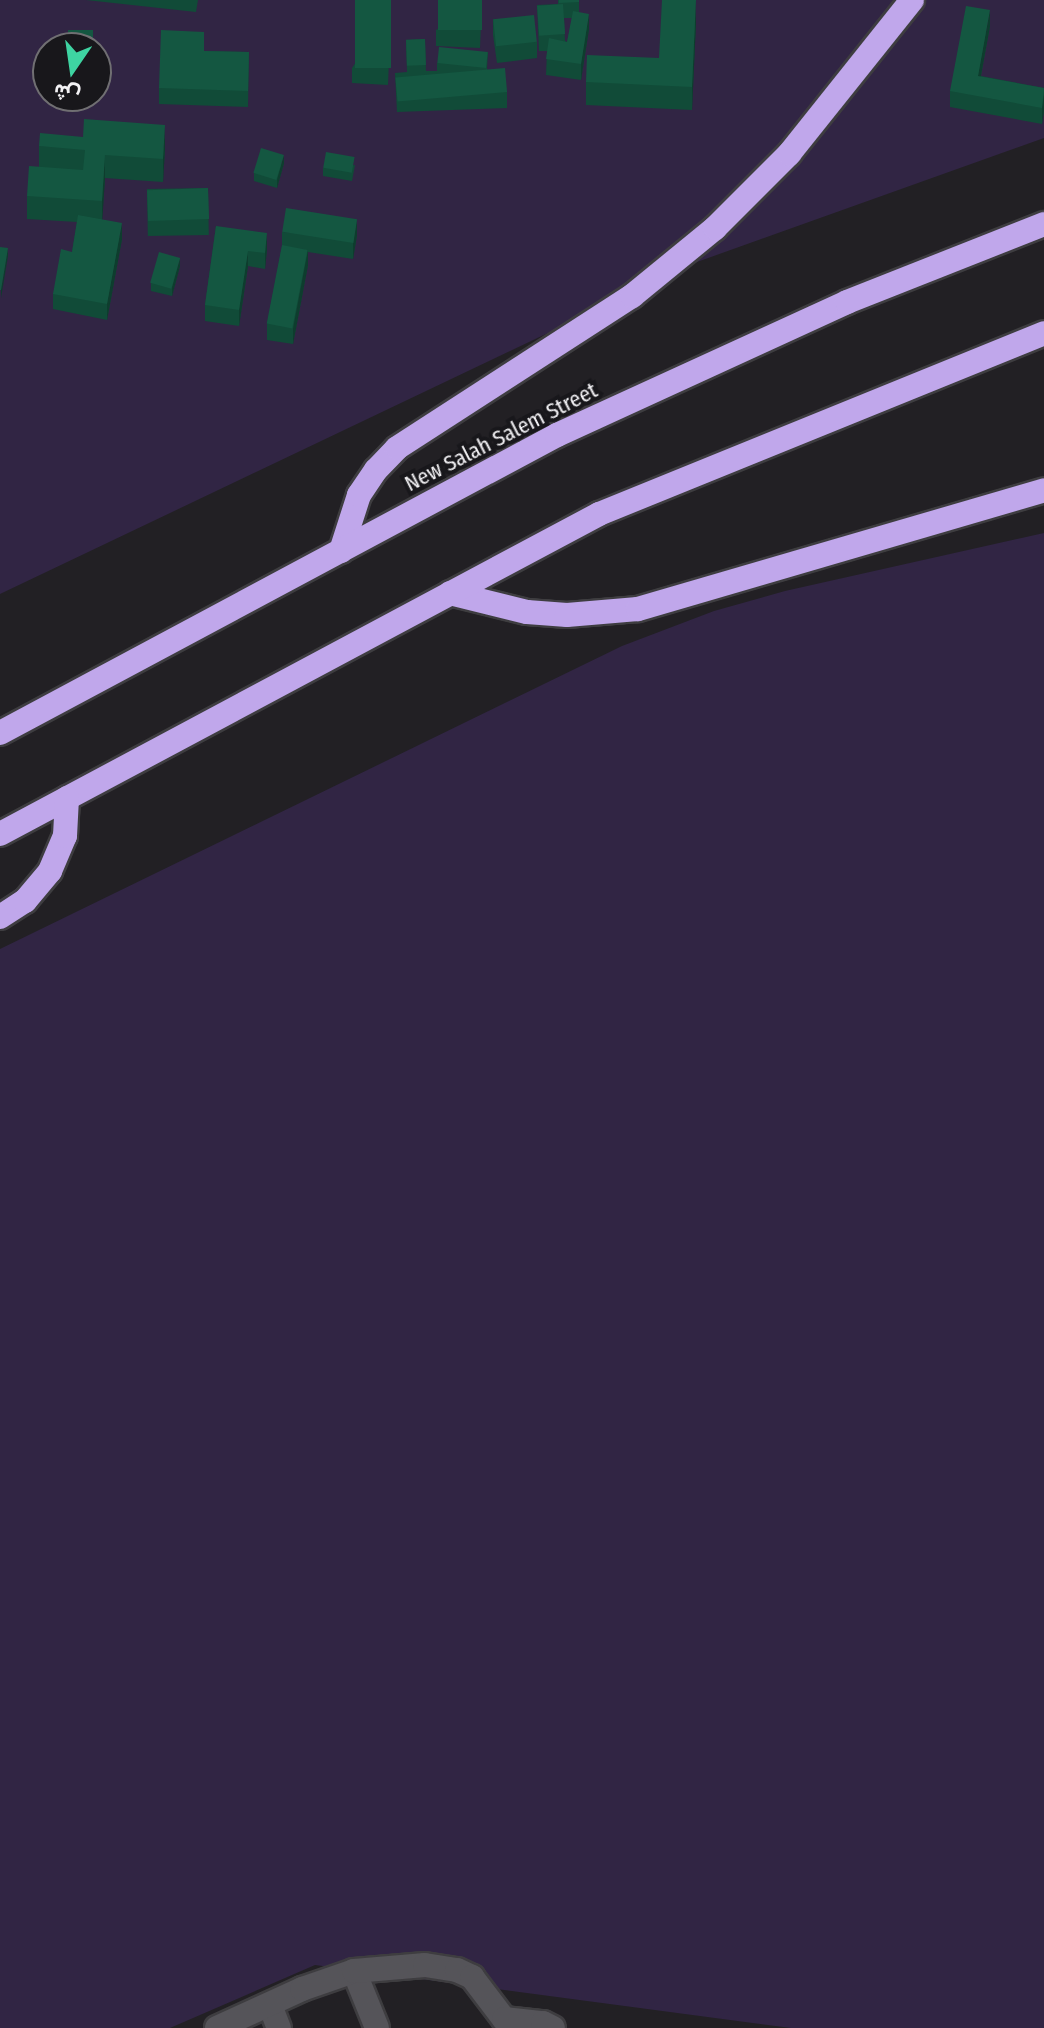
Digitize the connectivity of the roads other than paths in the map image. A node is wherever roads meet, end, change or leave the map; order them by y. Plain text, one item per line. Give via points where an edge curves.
1 (912, 0) edge
2 (1044, 224) edge
3 (1044, 333) edge
4 (1044, 490) edge
5 (341, 551) junction
6 (450, 593) junction
7 (0, 733) edge
8 (67, 798) junction
9 (0, 834) edge
10 (0, 917) edge
11 (354, 1971) junction
12 (472, 1977) junction
13 (270, 2005) junction
14 (217, 2028) edge
15 (279, 2028) edge
16 (377, 2028) edge
17 (490, 2028) edge
18 (553, 2028) edge

1 - 5 highway via 789,154 715,228 632,296 397,448 359,495
2 - 5 highway, New Salah Salem Street via 847,302 557,435
3 - 6 highway via 599,514
4 - 6 highway via 638,609 567,615 527,612
5 - 7 highway, New Salah Salem Street
6 - 8 highway
8 - 9 highway
8 - 10 highway via 65,836 50,871 25,901
11 - 12 street via 425,1965
11 - 13 street
11 - 16 street
12 - 17 street
12 - 18 street via 504,2019
13 - 14 street
13 - 15 street

